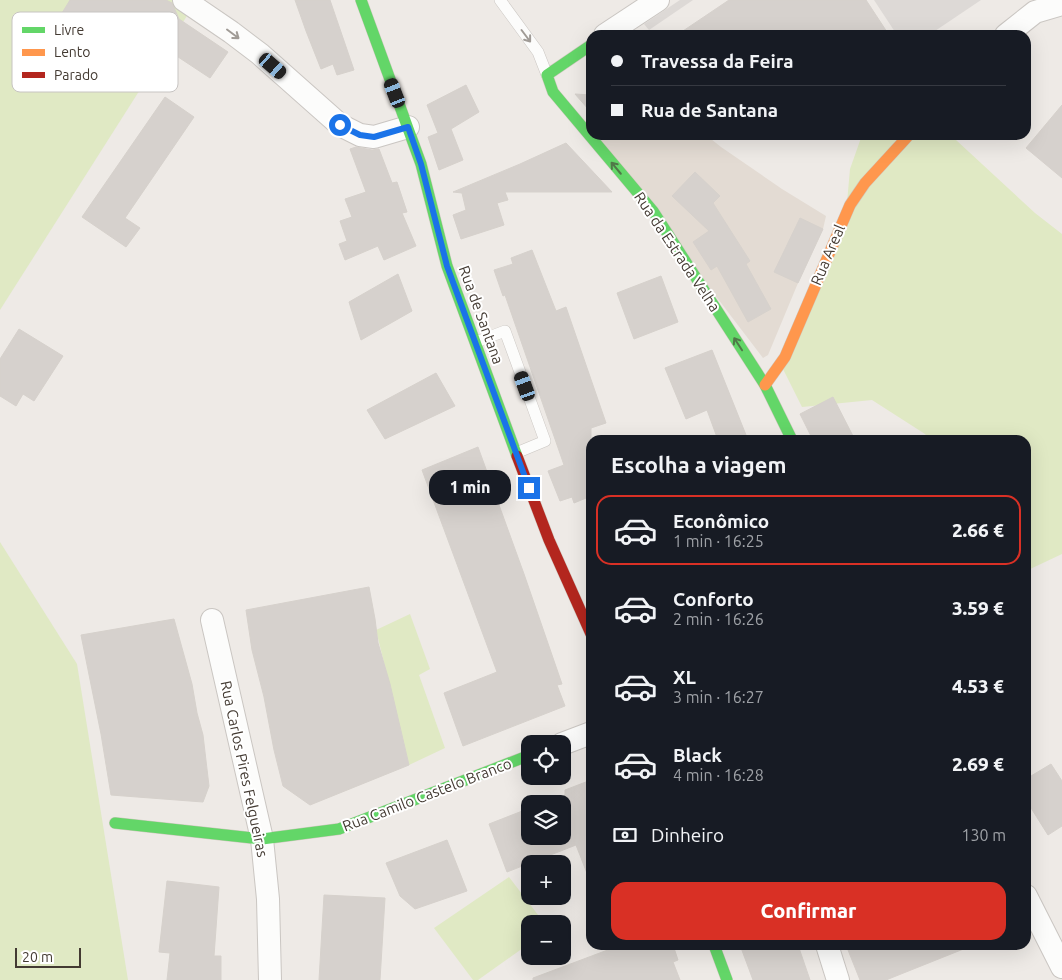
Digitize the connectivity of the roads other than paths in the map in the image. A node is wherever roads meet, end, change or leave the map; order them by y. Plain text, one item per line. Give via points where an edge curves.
1 (361, 0) edge
2 (500, 0) edge
3 (658, 0) edge
4 (192, 2) edge
5 (1062, 4) edge
6 (613, 30) edge
7 (1012, 30) edge
8 (586, 48) edge
9 (547, 75) junction
10 (408, 127) junction
11 (586, 131) edge
12 (593, 140) edge
13 (904, 140) edge
14 (476, 342) junction
15 (764, 385) junction
16 (789, 435) edge
17 (516, 453) junction
18 (212, 620) dead end
19 (586, 623) edge
20 (586, 736) edge
21 (571, 741) edge
22 (521, 758) edge
23 (115, 823) dead end
24 (262, 840) junction
25 (1031, 906) edge
26 (716, 950) edge
27 (829, 950) edge
28 (1062, 967) edge
29 (270, 980) edge
30 (727, 980) edge
31 (838, 980) edge

1 - 10 street, Rua de Santana
2 -> 9 lane, Rua da Estrada Velha via 538,52
3 - 6 street
4 -> 10 street via 260,54 340,125 360,135 374,137
5 - 7 street via 1035,12
8 - 9 street
11 -> 9 street, Rua da Estrada Velha via 553,92
10 - 14 street, Rua de Santana via 421,164 447,266
15 -> 12 street, Rua da Estrada Velha via 653,211
13 - 15 street, Rua Areal via 865,183 850,205 784,357
14 - 17 street, Rua de Santana
14 - 17 lane via 505,331 542,432 545,441
15 - 16 street, Rua da Estrada Velha
17 - 19 street, Rua de Santana via 549,540
18 - 24 street, Rua Carlos Pires Felgueiras
20 - 21 street
22 - 24 street, Rua Camilo Castelo Branco via 339,829
23 - 24 street, Rua Camilo Castelo Branco
24 - 29 street, Rua Carlos Pires Felgueiras via 268,899
25 - 28 street
26 - 30 street
27 - 31 street

